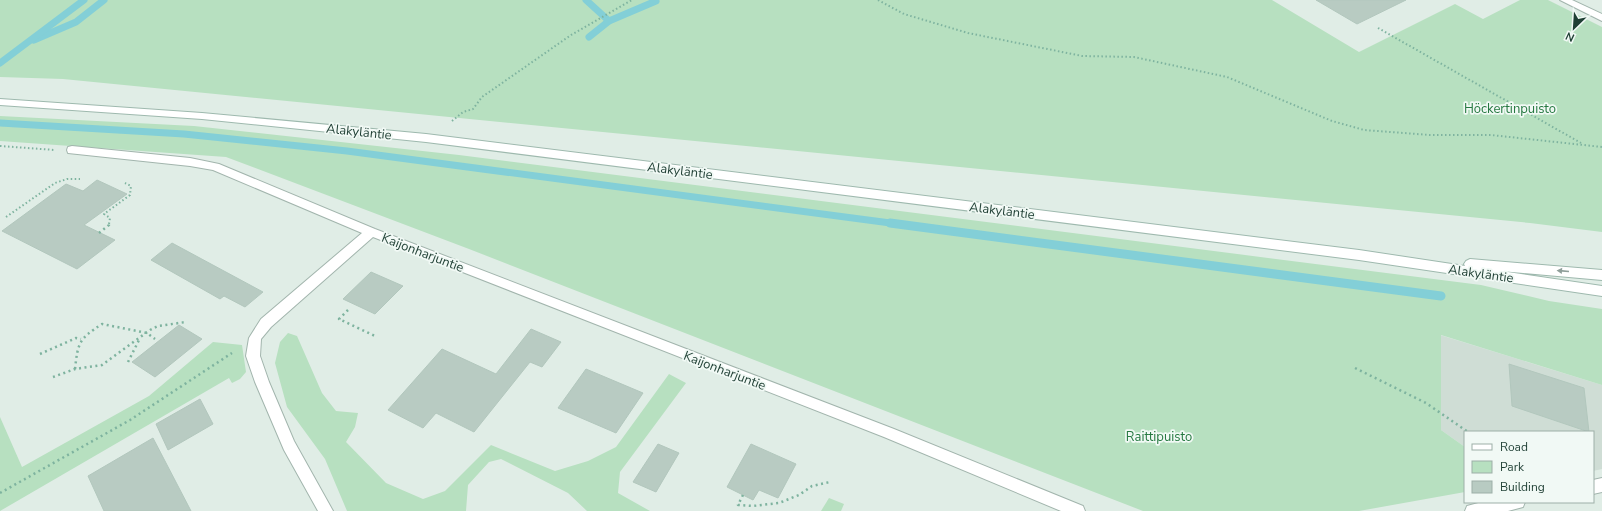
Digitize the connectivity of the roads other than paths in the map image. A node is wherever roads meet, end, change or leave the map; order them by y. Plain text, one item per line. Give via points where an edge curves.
1 (1565, 0) edge
2 (1602, 18) edge
3 (0, 102) edge
4 (72, 150) road end
5 (370, 232) junction
6 (1359, 255) junction
7 (1602, 275) edge
8 (1602, 291) edge
9 (1513, 503) edge
10 (326, 511) edge
11 (1078, 511) edge
12 (1472, 511) edge

1 - 2 main road
3 - 6 main road, Alakyläntie via 202,116 426,138
4 - 5 main road, Kaijonharjuntie via 190,162 215,167
5 - 10 main road, Kaijonharjuntie via 266,323 255,338 253,356 262,382 289,445
5 - 11 main road, Kaijonharjuntie via 889,433
7 -> 6 main road, Alakyläntie
6 - 8 main road, Alakyläntie
9 - 12 main road

